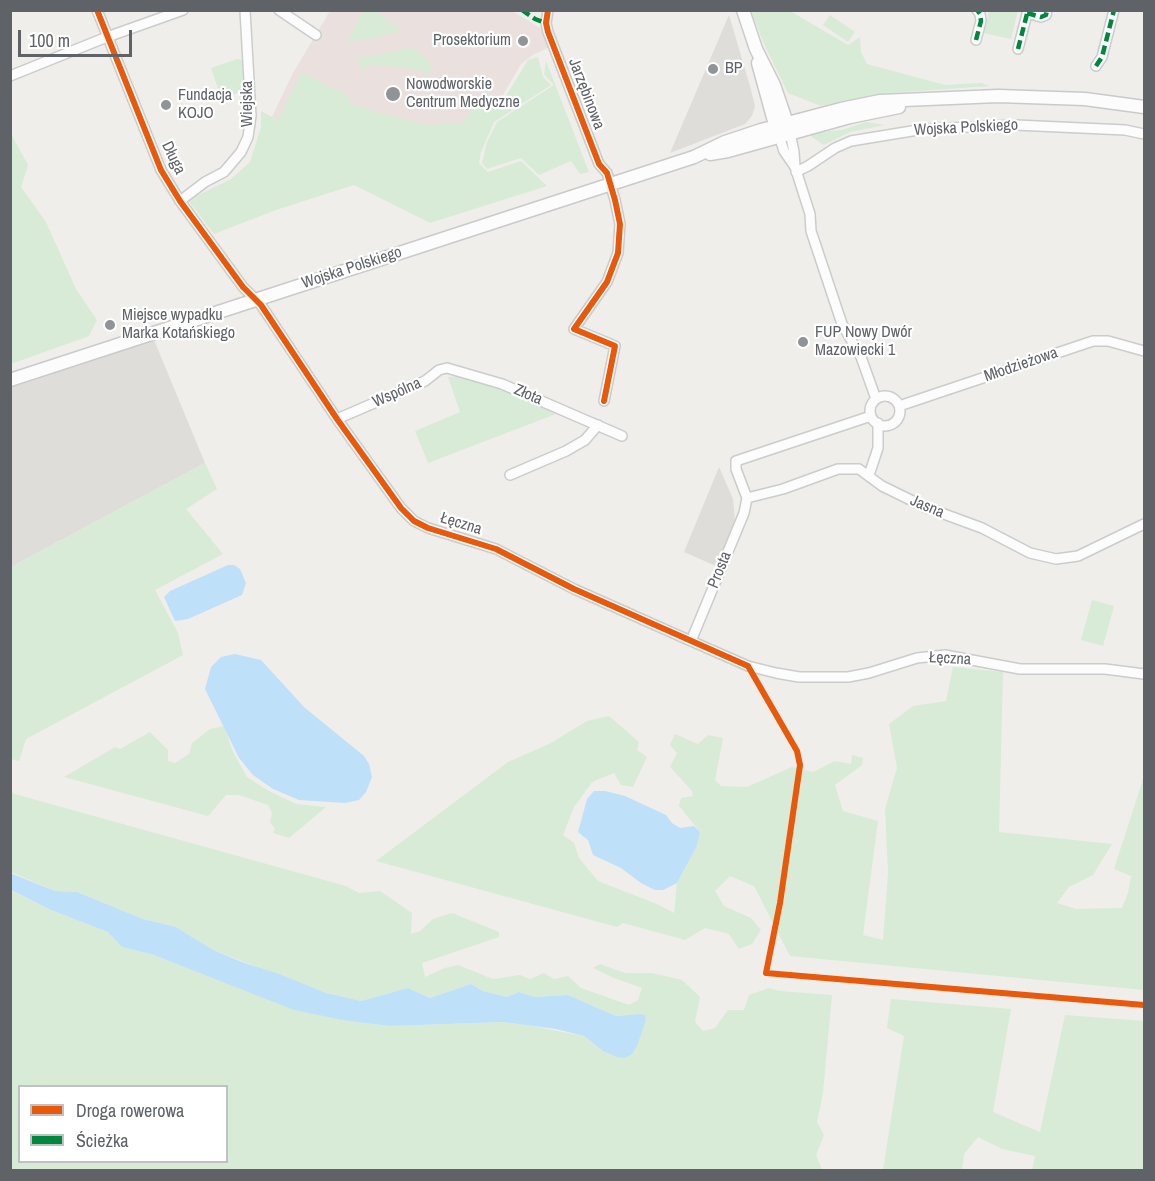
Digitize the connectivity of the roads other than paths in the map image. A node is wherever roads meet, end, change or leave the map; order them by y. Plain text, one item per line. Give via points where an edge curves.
1 (98, 10) edge
2 (183, 10) edge
3 (245, 10) edge
4 (279, 10) edge
5 (548, 10) edge
6 (742, 10) edge
7 (977, 10) edge
8 (1047, 10) edge
9 (1114, 10) edge
10 (1028, 12) edge
11 (316, 35) dead end
12 (107, 37) junction
13 (976, 40) dead end
14 (1018, 49) dead end
15 (1096, 66) dead end
16 (10, 76) edge
17 (1144, 107) edge
18 (783, 129) junction
19 (1144, 134) edge
20 (796, 169) junction
21 (610, 183) junction
22 (180, 201) junction
23 (255, 300) junction
24 (1144, 351) edge
25 (456, 370) joint
26 (10, 380) edge
27 (876, 399) junction
28 (604, 401) dead end
29 (899, 406) junction
30 (337, 419) junction
31 (874, 420) junction
32 (598, 425) junction
33 (622, 436) dead end
34 (510, 475) dead end
35 (869, 476) junction
36 (747, 498) junction
37 (1144, 524) edge
38 (691, 641) junction
39 (1144, 674) edge

1 - 12 street, Długa
2 - 12 street
3 - 22 street, Wiejska via 251,116 248,137 225,172
4 - 11 street
5 - 21 street, Jarzębinowa via 548,32
6 - 18 main road via 774,85
7 - 13 street via 981,21
8 - 10 street via 1041,17
9 - 15 street
10 - 14 street
12 - 16 street
12 - 22 street, Długa via 161,171
17 - 18 main road, Wojska Polskiego via 1040,96 880,101
18 - 20 street via 794,152
18 - 21 main road, Wojska Polskiego via 725,142 694,157
19 - 20 street, Wojska Polskiego via 1016,125 924,129 851,141
20 - 27 street via 839,317 861,357
21 - 23 main road, Wojska Polskiego
21 - 28 street, Jarzębinowa via 620,224 618,253 607,282 574,329 615,346
22 - 23 street, Długa
23 - 26 main road, Wojska Polskiego
23 - 30 street, Łęczna
24 - 29 street, Młodzieżowa via 1093,341
25 - 30 street, Wspólna via 439,370 425,381
25 - 32 street, Złota via 502,384
27 - 29 street via 887,396
27 - 31 street via 870,410
29 - 31 street via 897,420 891,424 885,426
30 - 38 street, Łęczna via 414,521 496,549
31 - 35 street via 878,448
31 - 36 street via 736,461
32 - 33 street, Złota
32 - 34 street via 585,440 566,451
35 - 36 street, Jasna via 859,469 838,469
35 - 37 street, Jasna via 925,507 982,528 1030,552 1056,559 1078,556
36 - 38 street, Prosta
38 - 39 street, Łęczna via 748,666 799,677 848,677 917,658 945,655 1020,669 1105,669

